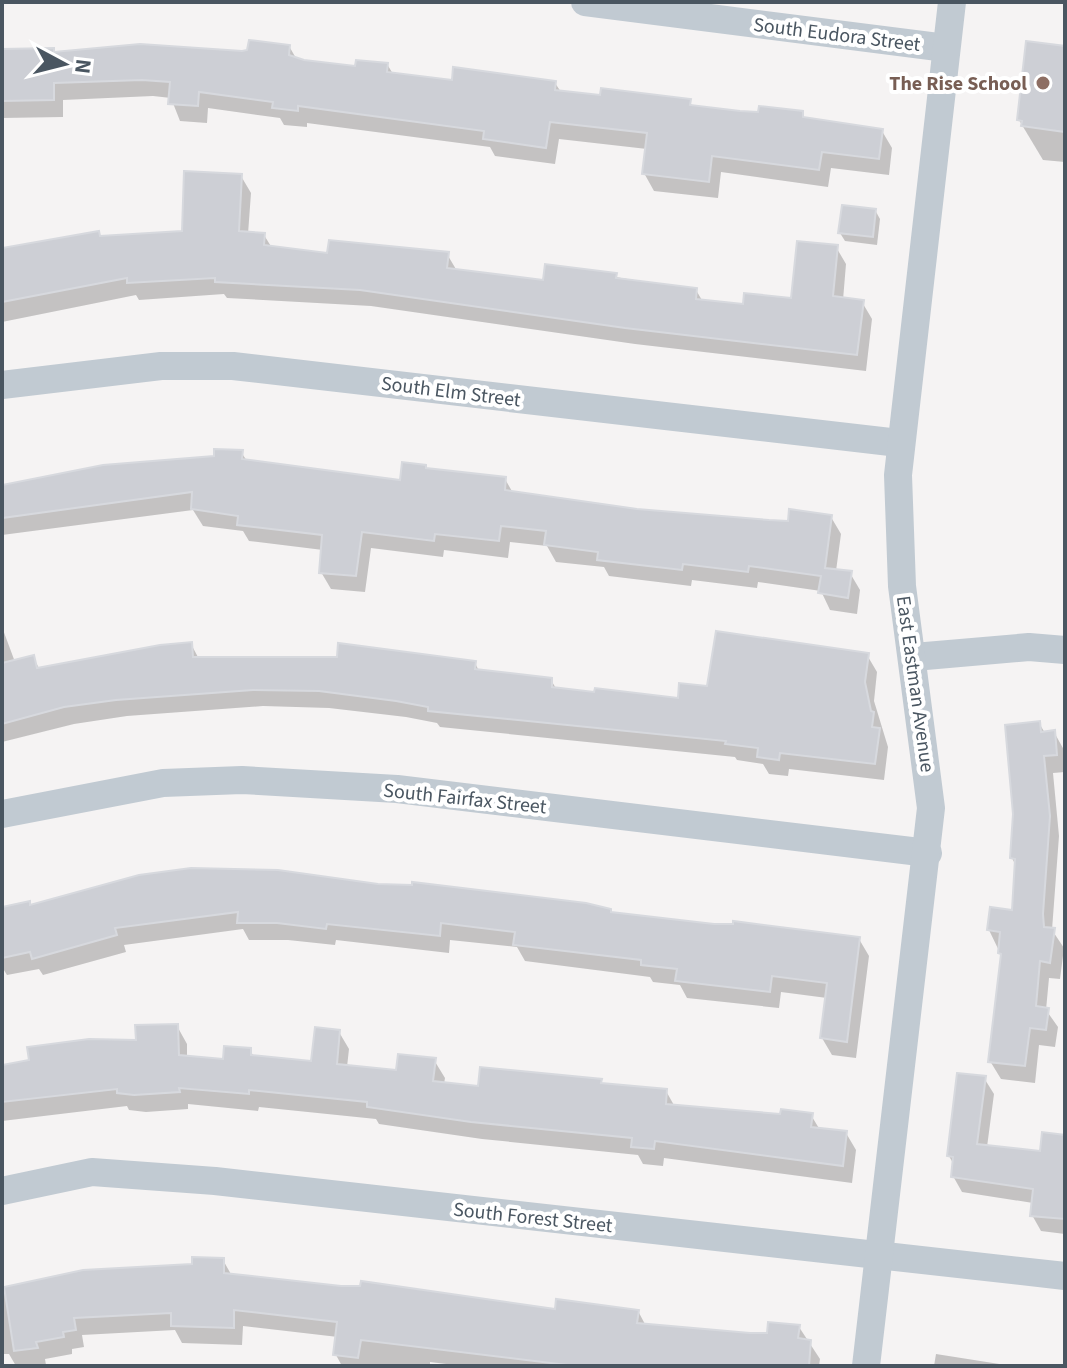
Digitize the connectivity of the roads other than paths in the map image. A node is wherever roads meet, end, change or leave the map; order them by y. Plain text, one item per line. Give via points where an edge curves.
1 (585, 2) edge
2 (952, 2) edge
3 (946, 48) junction
4 (2, 385) edge
5 (899, 443) junction
6 (1065, 650) edge
7 (914, 657) junction
8 (2, 814) edge
9 (928, 853) junction
10 (2, 1191) edge
11 (880, 1256) junction
12 (1065, 1276) edge
13 (866, 1366) edge

1 - 3 street, South Eudora Street
2 - 3 street, East Eastman Avenue
3 - 5 street, East Eastman Avenue
4 - 5 street, South Elm Street via 161,366 233,366
5 - 7 street, East Eastman Avenue via 902,586
6 - 7 street via 1029,647
7 - 9 street, East Eastman Avenue via 931,808
8 - 9 street, South Fairfax Street via 163,783 242,780 397,789
9 - 11 street, East Eastman Avenue
10 - 11 street, South Forest Street via 92,1172
11 - 12 street, South Forest Street
11 - 13 street, East Eastman Avenue

